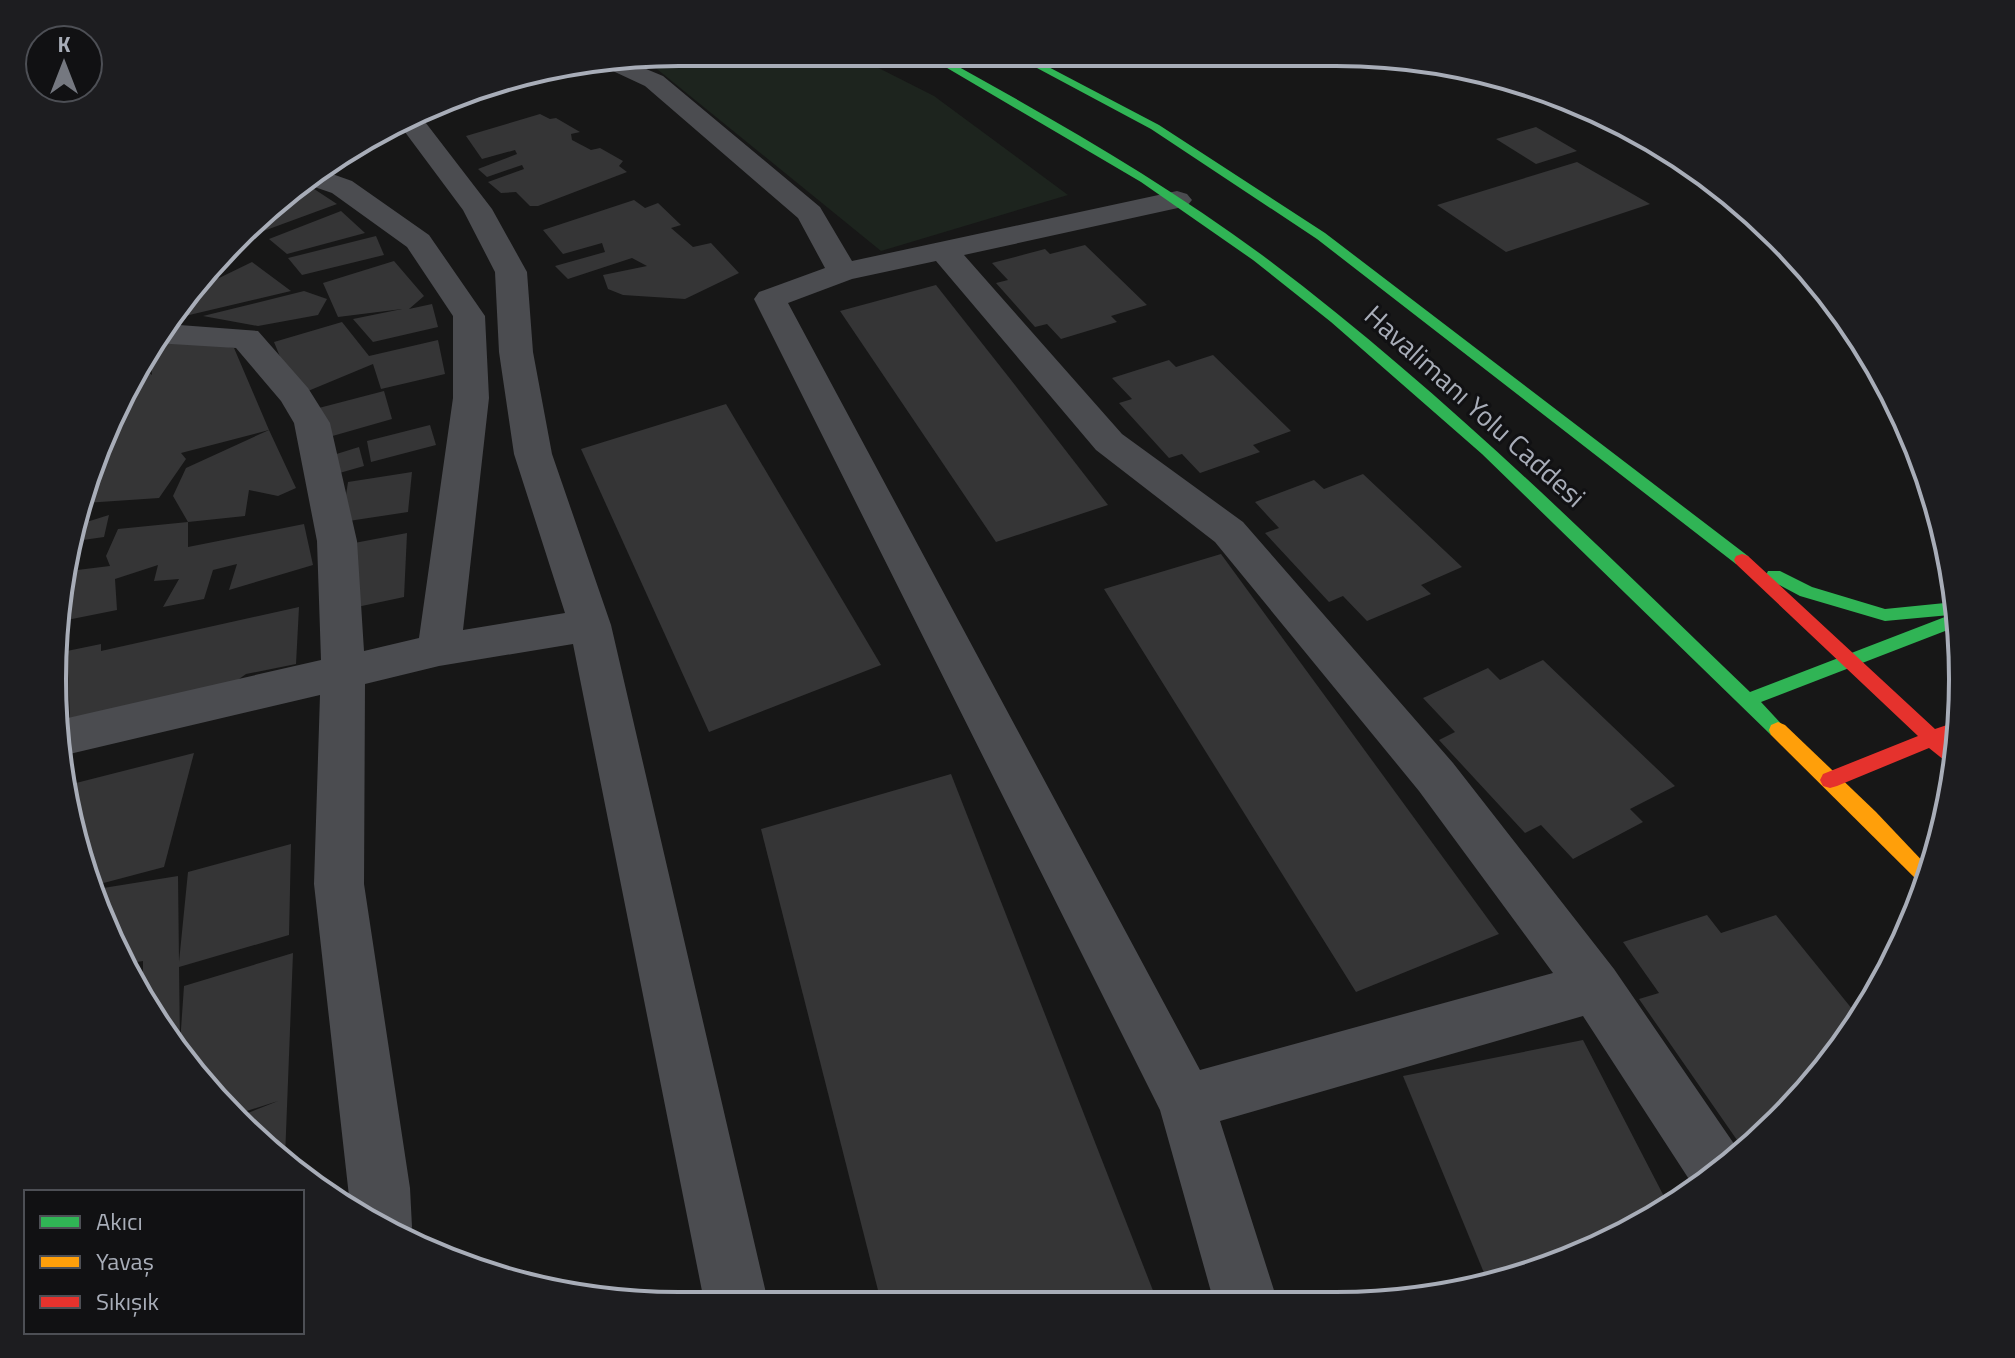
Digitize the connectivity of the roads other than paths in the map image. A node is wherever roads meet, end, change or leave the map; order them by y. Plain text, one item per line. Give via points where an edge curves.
1 (950, 66) edge
2 (1039, 66) edge
3 (624, 68) edge
4 (412, 127) edge
5 (323, 180) edge
6 (1177, 200) junction
7 (444, 222) junction
8 (944, 251) junction
9 (843, 272) junction
10 (172, 335) edge
11 (1738, 556) junction
12 (1945, 609) edge
13 (1946, 623) edge
14 (590, 625) junction
15 (439, 650) junction
16 (1849, 660) junction
17 (343, 673) junction
18 (1748, 700) junction
19 (1947, 733) edge
20 (69, 736) edge
21 (1933, 740) junction
22 (1945, 751) edge
23 (1830, 780) junction
24 (1918, 870) edge
25 (1595, 987) junction
26 (1186, 1102) junction
27 (1712, 1162) edge
28 (381, 1215) edge
29 (734, 1292) edge
30 (1243, 1292) edge

1 - 6 main road, Havalimanı Yolu Caddesi
2 - 11 main road, Havalimanı Yolu Caddesi via 1155,127 1321,236
3 - 9 street via 654,81 810,213
4 - 7 street
5 - 7 street
6 - 8 street
6 - 18 main road, Havalimanı Yolu Caddesi via 1323,309 1456,419
7 - 14 street via 511,272 516,352 533,454
7 - 15 street via 418,241 469,316 471,398
8 - 9 street
8 - 25 street via 1109,442 1229,532 1436,777
9 - 26 street via 770,299
10 - 17 street via 246,338 312,423 337,541
11 - 12 main road via 1806,592 1885,615
11 - 16 main road, Havalimanı Yolu Caddesi
13 - 16 main road
14 - 15 street
14 - 29 street
15 - 17 street
16 - 18 main road
16 - 21 main road, Havalimanı Yolu Caddesi
17 - 20 street
17 - 28 street via 339,884
18 - 23 main road, Havalimanı Yolu Caddesi
19 - 21 main road
21 - 22 main road, Havalimanı Yolu Caddesi
21 - 23 main road
23 - 24 main road, Havalimanı Yolu Caddesi
25 - 26 street
25 - 27 street
26 - 30 street

